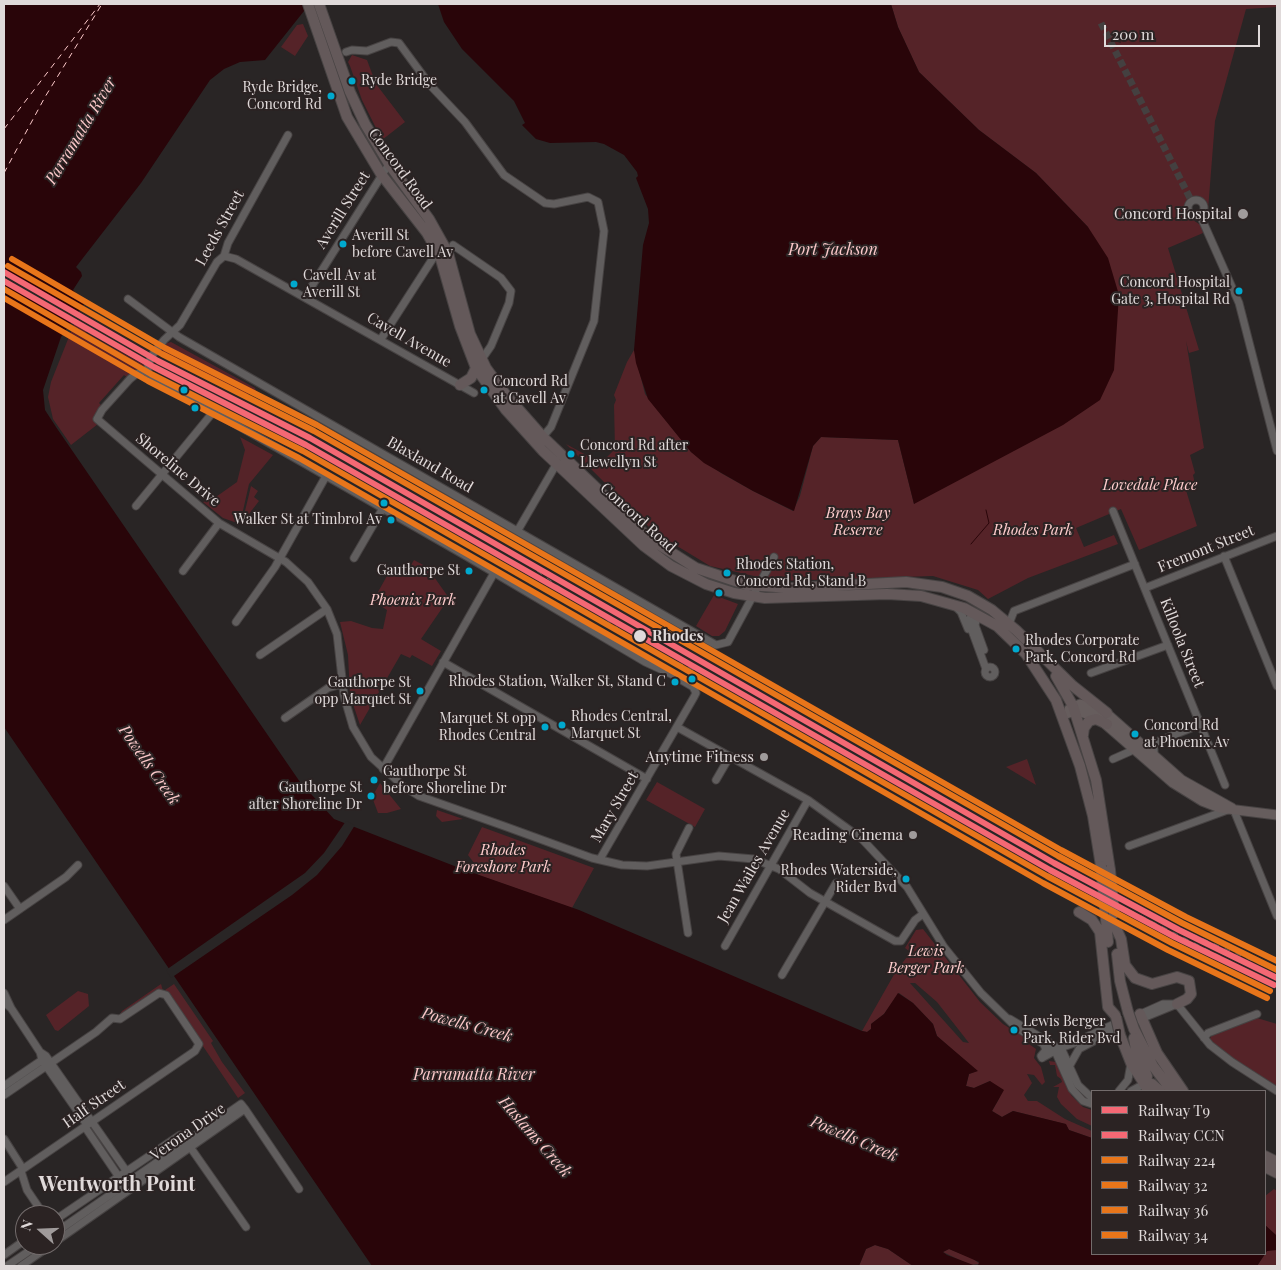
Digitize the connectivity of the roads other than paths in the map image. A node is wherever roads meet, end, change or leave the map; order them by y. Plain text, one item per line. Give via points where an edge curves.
1 (308, 4) edge
2 (319, 4) edge
3 (346, 52) joint
4 (338, 60) junction
5 (288, 134) dead end
6 (389, 164) junction
7 (381, 174) junction
8 (1200, 215) dead end
9 (443, 242) junction
10 (453, 245) joint
11 (437, 252) junction
12 (224, 256) junction
13 (305, 297) junction
14 (128, 299) dead end
15 (172, 332) junction
16 (381, 339) junction
17 (479, 363) junction
18 (147, 371) junction
19 (460, 385) junction
20 (474, 393) dead end
21 (214, 412) junction
22 (540, 440) junction
23 (1277, 451) edge
24 (556, 463) junction
25 (162, 475) junction
26 (326, 476) junction
27 (136, 506) dead end
28 (383, 508) junction
29 (1113, 511) dead end
30 (219, 523) junction
31 (518, 530) junction
32 (1277, 536) edge
33 (774, 556) dead end
34 (1224, 556) junction
35 (280, 558) junction
36 (354, 558) dead end
37 (1135, 564) junction
38 (183, 571) dead end
39 (494, 573) junction
40 (758, 586) junction
41 (1145, 588) junction
42 (753, 597) junction
43 (953, 604) junction
44 (982, 604) junction
45 (327, 609) junction
46 (975, 613) junction
47 (236, 622) dead end
48 (992, 623) junction
49 (1009, 624) junction
50 (978, 635) junction
51 (1168, 644) junction
52 (980, 651) junction
53 (1040, 653) junction
54 (260, 655) dead end
55 (443, 662) junction
56 (1091, 674) dead end
57 (342, 684) junction
58 (1277, 686) edge
59 (1074, 708) junction
60 (1107, 713) junction
61 (1062, 715) junction
62 (285, 718) dead end
63 (1107, 724) junction
64 (1201, 724) junction
65 (678, 726) junction
66 (1083, 736) junction
67 (1139, 748) junction
68 (730, 756) junction
69 (1154, 756) junction
70 (1113, 759) dead end
71 (383, 769) junction
72 (647, 779) junction
73 (716, 780) dead end
74 (1225, 784) dead end
75 (808, 800) junction
76 (1202, 801) junction
77 (1233, 808) junction
78 (1277, 815) edge
79 (1202, 818) junction
80 (689, 828) dead end
81 (1129, 846) dead end
82 (600, 859) junction
83 (676, 862) junction
84 (78, 865) dead end
85 (771, 865) junction
86 (1105, 868) junction
87 (836, 883) dead end
88 (4, 886) edge
89 (825, 902) junction
90 (20, 909) junction
91 (1079, 912) dead end
92 (1109, 912) junction
93 (1277, 913) edge
94 (923, 914) junction
95 (4, 920) edge
96 (1114, 926) junction
97 (688, 934) dead end
98 (725, 946) dead end
99 (782, 975) dead end
100 (4, 993) edge
101 (4, 1002) edge
102 (1177, 1004) junction
103 (10, 1008) junction
104 (1001, 1013) junction
105 (1257, 1014) dead end
106 (1135, 1019) junction
107 (1115, 1025) junction
108 (1204, 1038) junction
109 (1043, 1044) junction
110 (1058, 1050) junction
111 (46, 1061) junction
112 (1131, 1063) junction
113 (1070, 1065) junction
114 (1074, 1076) junction
115 (4, 1086) edge
116 (1146, 1087) edge
117 (1120, 1090) edge
118 (1159, 1090) edge
119 (1171, 1090) edge
120 (1182, 1090) edge
121 (1277, 1091) edge
122 (1091, 1092) edge
123 (4, 1095) edge
124 (1091, 1097) edge
125 (1091, 1104) edge
126 (88, 1125) junction
127 (180, 1135) dead end
128 (4, 1140) edge
129 (188, 1144) junction
130 (22, 1170) junction
131 (127, 1172) junction
132 (119, 1177) junction
133 (4, 1182) edge
134 (299, 1189) dead end
135 (37, 1205) edge
136 (65, 1213) edge
137 (246, 1226) dead end
138 (65, 1231) edge
139 (15, 1247) edge
140 (4, 1255) edge
141 (23, 1255) edge
142 (37, 1255) edge
143 (7, 1266) edge
144 (21, 1266) edge

1 - 7 highway, Concord Road via 347,117
2 - 4 highway, Concord Road
3 - 4 highway
3 - 22 street via 367,51 391,42 399,43 504,175 545,203 588,197 598,202 604,231 594,321 551,427
4 - 6 highway, Concord Road via 361,117
5 - 12 street, Leeds Street
6 - 7 street, Averill Street
6 - 9 highway, Concord Road
7 - 11 highway, Concord Road via 422,225
7 - 13 street, Averill Street
8 - 23 street via 1239,302
9 - 10 highway
9 - 17 highway, Concord Road
10 - 17 street via 501,278 511,291 491,346
11 - 16 street
11 - 17 highway, Concord Road via 460,326
12 - 13 street, Cavell Avenue via 234,257
12 - 15 street, Leeds Street via 217,262 182,323
13 - 16 street, Cavell Avenue
14 - 15 street, Blaxland Road
15 - 18 street, Leeds Street via 153,354
15 - 31 street, Blaxland Road
16 - 19 street, Cavell Avenue
17 - 19 highway via 471,378
17 - 22 highway, Concord Road
18 - 21 street via 155,380
18 - 25 street, Shoreline Drive via 130,379 98,419
19 - 20 street, Cavell Avenue
21 - 25 street
21 - 26 street
22 - 24 highway, Concord Road
22 - 40 highway, Concord Road via 667,551 705,572
24 - 31 street
24 - 42 highway, Concord Road via 656,556 706,584
25 - 27 street
25 - 30 street, Shoreline Drive
26 - 28 street
26 - 35 street
28 - 36 street
28 - 39 street
29 - 37 street, Killoola Street
30 - 35 street, Shoreline Drive
30 - 38 street
31 - 42 street, Blaxland Road via 711,642 728,642
32 - 34 street, Fremont Street
33 - 40 street
34 - 41 street, Fremont Street
34 - 58 street
35 - 45 street, Shoreline Drive via 308,582
35 - 47 street
37 - 41 street, Killoola Street
37 - 49 street via 1014,611
39 - 55 street
39 - 65 street, Mary Street via 645,662 688,683 696,696
40 - 42 street
40 - 44 highway, Concord Road via 804,588 911,582 942,587
41 - 51 street, Killoola Street
42 - 43 highway, Concord Road via 780,599 897,594 929,597
43 - 46 highway, Concord Road
43 - 52 street via 960,610
44 - 46 highway
44 - 49 highway, Concord Road
45 - 54 street
45 - 57 street, Shoreline Drive via 340,645
46 - 48 highway, Concord Road
46 - 50 street
46 - 52 street via 970,620 971,628
48 - 50 street via 983,625
48 - 61 highway, Concord Road via 1016,642 1030,660 1047,684
49 - 53 highway, Concord Road
50 - 52 street via 988,668
51 - 56 street
51 - 64 street, Killoola Street
53 - 59 highway via 1064,687
53 - 60 highway via 1073,686
55 - 71 street
55 - 72 street
57 - 62 street via 328,688
57 - 71 street, Shoreline Drive via 357,736
59 - 60 main road via 1086,704
59 - 61 main road
59 - 63 main road
59 - 66 highway
60 - 67 main road
61 - 86 highway, Concord Road via 1080,766
63 - 66 highway via 1089,721
63 - 67 main road
64 - 69 street via 1154,743
64 - 74 street, Killoola Street
65 - 68 street
65 - 72 street, Mary Street
66 - 86 highway via 1100,797
67 - 69 main road
67 - 70 street
67 - 76 main road via 1173,783
68 - 73 street
68 - 75 street
69 - 77 main road via 1182,780
71 - 82 street, Shoreline Drive via 394,778 435,797
72 - 82 street, Mary Street
75 - 85 street, Jean Wailes Avenue
75 - 94 street via 852,830 874,850 907,887
76 - 77 main road via 1220,808
76 - 79 street via 1205,811
77 - 78 main road
77 - 79 street
77 - 93 street
79 - 81 street
80 - 83 street via 676,852
82 - 83 street, Shoreline Drive via 636,867
83 - 85 street, Shoreline Drive via 732,856
83 - 97 street
84 - 90 street
85 - 89 street, Shoreline Drive
85 - 98 street, Jean Wailes Avenue
86 - 92 highway, bridge
87 - 89 street
88 - 90 street
89 - 94 street, Shoreline Drive via 894,941 904,937
89 - 99 street
90 - 95 street
91 - 107 highway via 1096,924 1101,941 1108,1007
92 - 96 highway
92 - 107 highway
94 - 104 street via 953,960
96 - 102 highway via 1121,939 1127,969 1135,978 1152,984 1177,977 1186,979 1191,985 1191,994
96 - 106 highway via 1120,980
100 - 103 street
101 - 103 street
102 - 106 street
102 - 108 street
103 - 111 street
104 - 109 street via 1017,1028
104 - 110 street
105 - 108 street via 1208,1033
106 - 116 highway via 1135,1047 1147,1076
106 - 119 highway via 1149,1059
106 - 120 highway
107 - 110 street
107 - 112 highway
107 - 113 street via 1107,1036 1081,1047
108 - 121 street via 1232,1062
109 - 110 street
109 - 110 street via 1046,1050 1042,1058
110 - 113 street
110 - 125 street via 1072,1090 1083,1101
111 - 115 street
111 - 123 street
111 - 126 street
111 - 126 street, Half Street via 96,1032 112,1018 120,1019 162,993 197,1040 199,1046
112 - 116 highway
112 - 117 street via 1128,1080
113 - 114 street
114 - 122 street
114 - 124 street
116 - 118 highway via 1154,1085
126 - 130 street, Half Street
126 - 131 street
126 - 132 street
127 - 131 street, Verona Drive
128 - 130 street
129 - 134 street, Verona Drive via 241,1104
129 - 137 street
129 - 138 street, Verona Drive
130 - 133 street, Half Street
130 - 135 street via 27,1190
131 - 132 street, Verona Drive
132 - 136 street, Verona Drive
139 - 140 street
141 - 143 street
142 - 144 street

